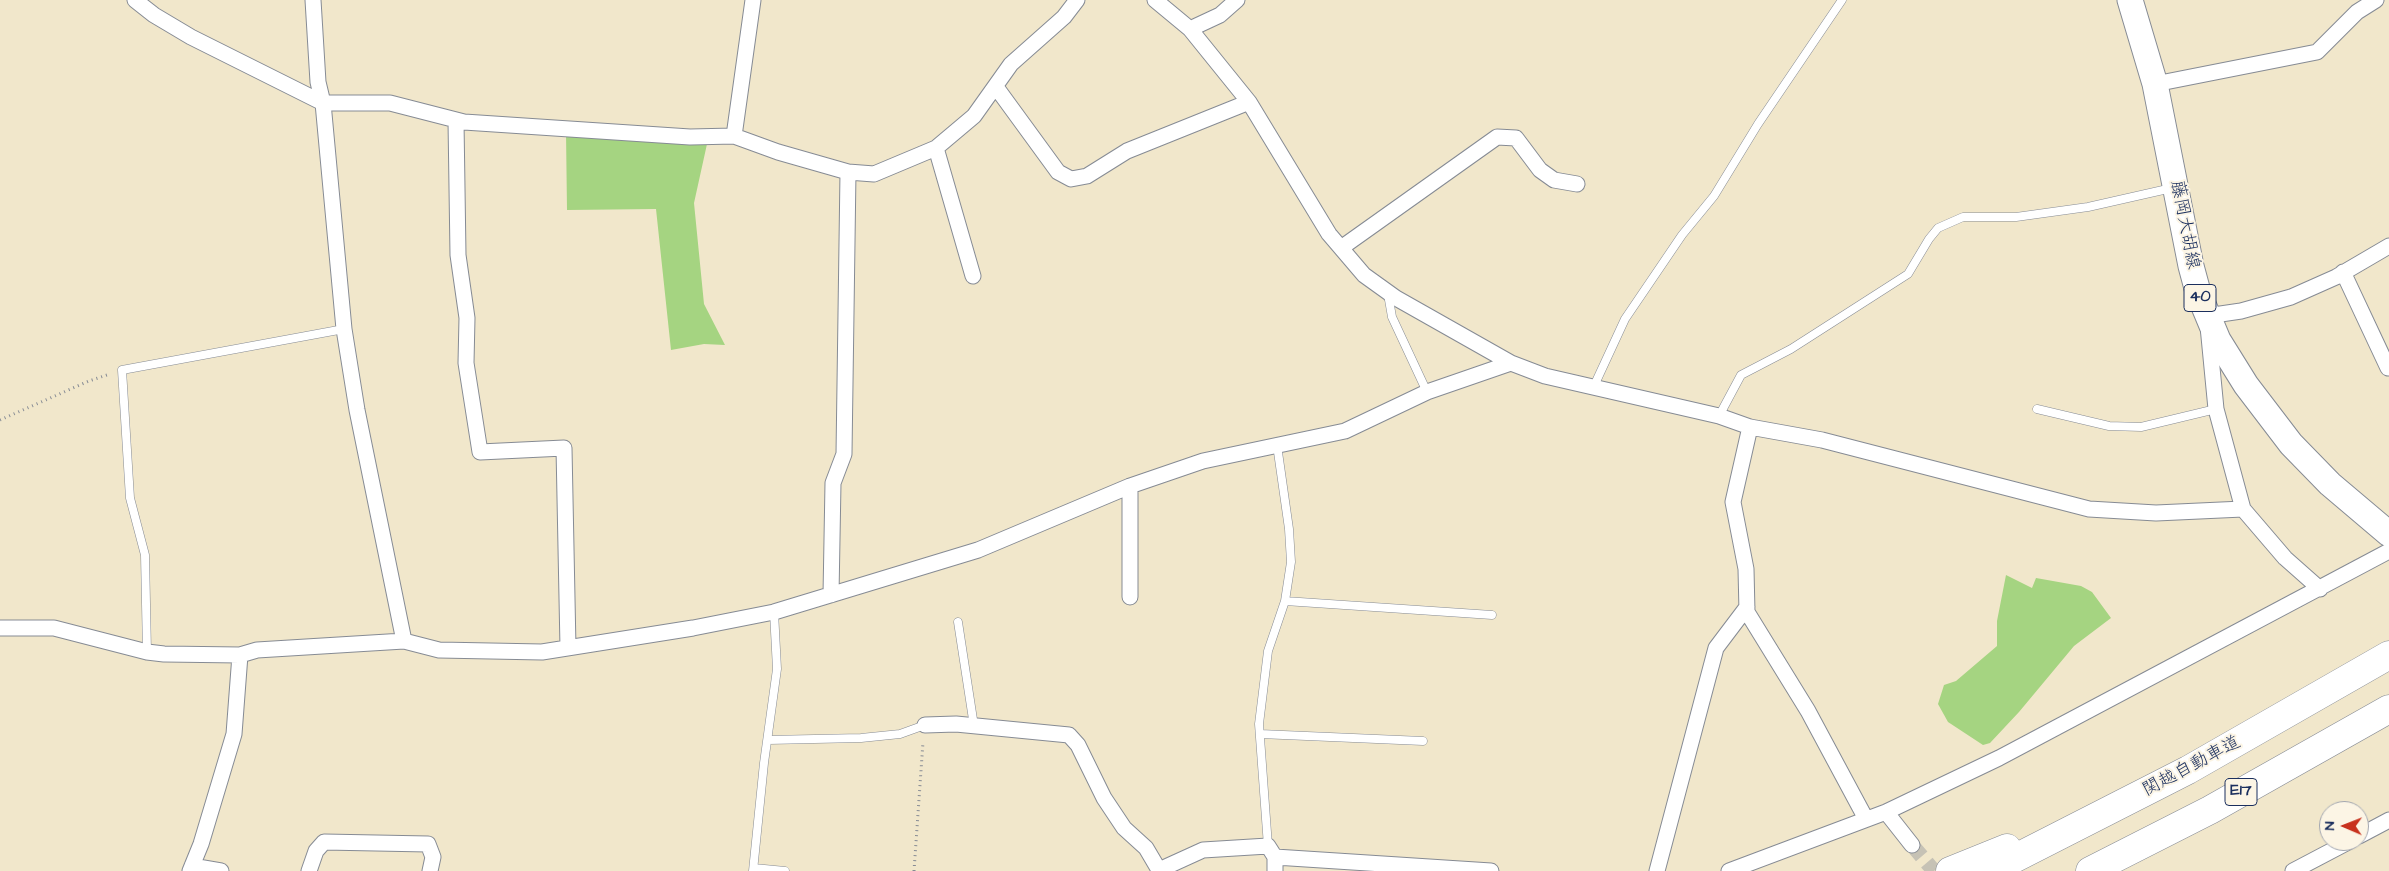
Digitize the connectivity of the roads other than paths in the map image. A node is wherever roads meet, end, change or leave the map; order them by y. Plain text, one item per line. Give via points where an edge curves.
1 (136, 0) edge
2 (313, 0) edge
3 (753, 0) edge
4 (1077, 0) edge
5 (1155, 0) edge
6 (1237, 0) edge
7 (1842, 0) edge
8 (2130, 0) edge
9 (2376, 0) edge
10 (1190, 29) junction
11 (2156, 84) junction
12 (996, 87) junction
13 (1249, 102) junction
14 (323, 103) junction
15 (456, 121) junction
16 (734, 136) junction
17 (936, 148) junction
18 (848, 172) junction
19 (1577, 184) dead end
20 (2176, 188) junction
21 (2389, 246) edge
22 (1341, 248) junction
23 (2343, 272) junction
24 (973, 276) dead end
25 (1387, 292) junction
26 (2207, 316) junction
27 (344, 329) junction
28 (1511, 363) junction
29 (2388, 368) dead end
30 (1594, 386) junction
31 (1427, 392) junction
32 (2037, 409) dead end
33 (2216, 409) junction
34 (1719, 416) junction
35 (1750, 427) junction
36 (1277, 445) junction
37 (1130, 486) junction
38 (2243, 509) junction
39 (2389, 534) edge
40 (2389, 551) edge
41 (2320, 589) junction
42 (831, 595) junction
43 (1130, 597) dead end
44 (1285, 602) junction
45 (1747, 607) junction
46 (774, 612) junction
47 (1492, 615) dead end
48 (958, 622) dead end
49 (0, 628) edge
50 (404, 641) junction
51 (568, 648) junction
52 (147, 652) junction
53 (240, 655) junction
54 (2389, 655) edge
55 (2389, 709) edge
56 (925, 725) joint
57 (974, 726) junction
58 (2389, 726) edge
59 (1260, 734) junction
60 (768, 740) junction
61 (1423, 742) dead end
62 (2188, 770) junction
63 (1886, 812) junction
64 (1866, 819) junction
65 (2389, 820) edge
66 (2369, 831) edge
67 (1912, 845) tunnel mouth
68 (2331, 851) edge
69 (1273, 858) edge
70 (191, 869) edge
71 (753, 870) edge
72 (1157, 870) edge
73 (221, 871) edge
74 (309, 871) edge
75 (430, 871) edge
76 (785, 871) edge
77 (1491, 871) edge
78 (1657, 871) edge
79 (1729, 871) edge
80 (1950, 871) edge
81 (1990, 871) edge
82 (2090, 871) edge
83 (2121, 871) edge
84 (2293, 871) edge

1 - 14 street via 191,37
2 - 14 street via 318,82
3 - 16 street
4 - 12 street via 1064,17 1011,64
5 - 10 street
6 - 10 street via 1220,15
7 - 30 lane via 1758,124 1714,196 1682,235 1626,319
8 - 11 main road, 藤岡大胡線 / 40
9 - 11 street via 2357,12 2317,52
10 - 13 street
11 - 20 main road, 藤岡大胡線 / 40
12 - 13 street via 1058,172 1071,179 1087,176 1127,151
12 - 17 street via 974,116
13 - 22 street via 1329,234
14 - 15 street via 390,104
14 - 27 street
15 - 16 street via 690,137
15 - 51 street via 458,255 467,318 466,363 480,452 564,448
16 - 18 street
17 - 18 street via 874,174
17 - 24 street
18 - 42 street via 844,454 833,483
19 - 22 street via 1554,180 1540,170 1516,138 1496,137
20 - 26 main road, 藤岡大胡線 / 40 via 2191,266
20 - 34 lane via 2088,207 2016,217 1963,217 1938,228 1908,274 1791,349 1741,374
21 - 23 street
22 - 25 street via 1364,276
23 - 26 street via 2291,297 2241,311
23 - 29 street
25 - 28 street
25 - 31 lane via 1392,317
26 - 33 street
26 - 39 main road, 藤岡大胡線 / 40 via 2218,340 2277,428 2309,464
27 - 50 street via 357,410
27 - 52 lane via 122,370 130,498 145,554
28 - 30 street via 1545,376
28 - 31 street
30 - 34 street
31 - 36 street via 1345,431
32 - 33 lane via 2109,426 2141,427
33 - 38 street
34 - 35 street
35 - 38 street via 1822,440 2089,509 2156,514
35 - 45 street via 1733,502 1746,569
36 - 37 street via 1203,461
36 - 44 lane via 1291,562
37 - 42 street via 978,550
37 - 43 street
38 - 41 street via 2285,558
40 - 41 street
41 - 63 street via 1999,758
42 - 46 street
44 - 47 lane
44 - 59 lane via 1268,650
45 - 64 street
45 - 78 street via 1716,648
46 - 51 street
46 - 60 lane via 777,669
48 - 57 lane
49 - 52 street via 54,628
50 - 51 street via 439,650 542,652
50 - 53 street via 257,650
52 - 53 street
53 - 70 street via 234,734
54 - 62 highway, 関越自動車道 / E17
55 - 82 highway, E17 via 2210,810
56 - 57 street
56 - 60 lane via 900,734 860,738
57 - 72 street via 1068,735 1078,744 1104,798 1124,828 1146,848
58 - 83 highway via 2332,760
59 - 61 lane
59 - 69 lane
60 - 71 lane
62 - 80 highway
62 - 81 highway, 関越自動車道 / E17
63 - 64 street
63 - 67 street
64 - 79 street
65 - 66 street
68 - 84 street
69 - 72 street via 1203,850
69 - 77 street
70 - 73 street
71 - 76 lane
74 - 75 street via 316,851 324,842 428,844 433,857

